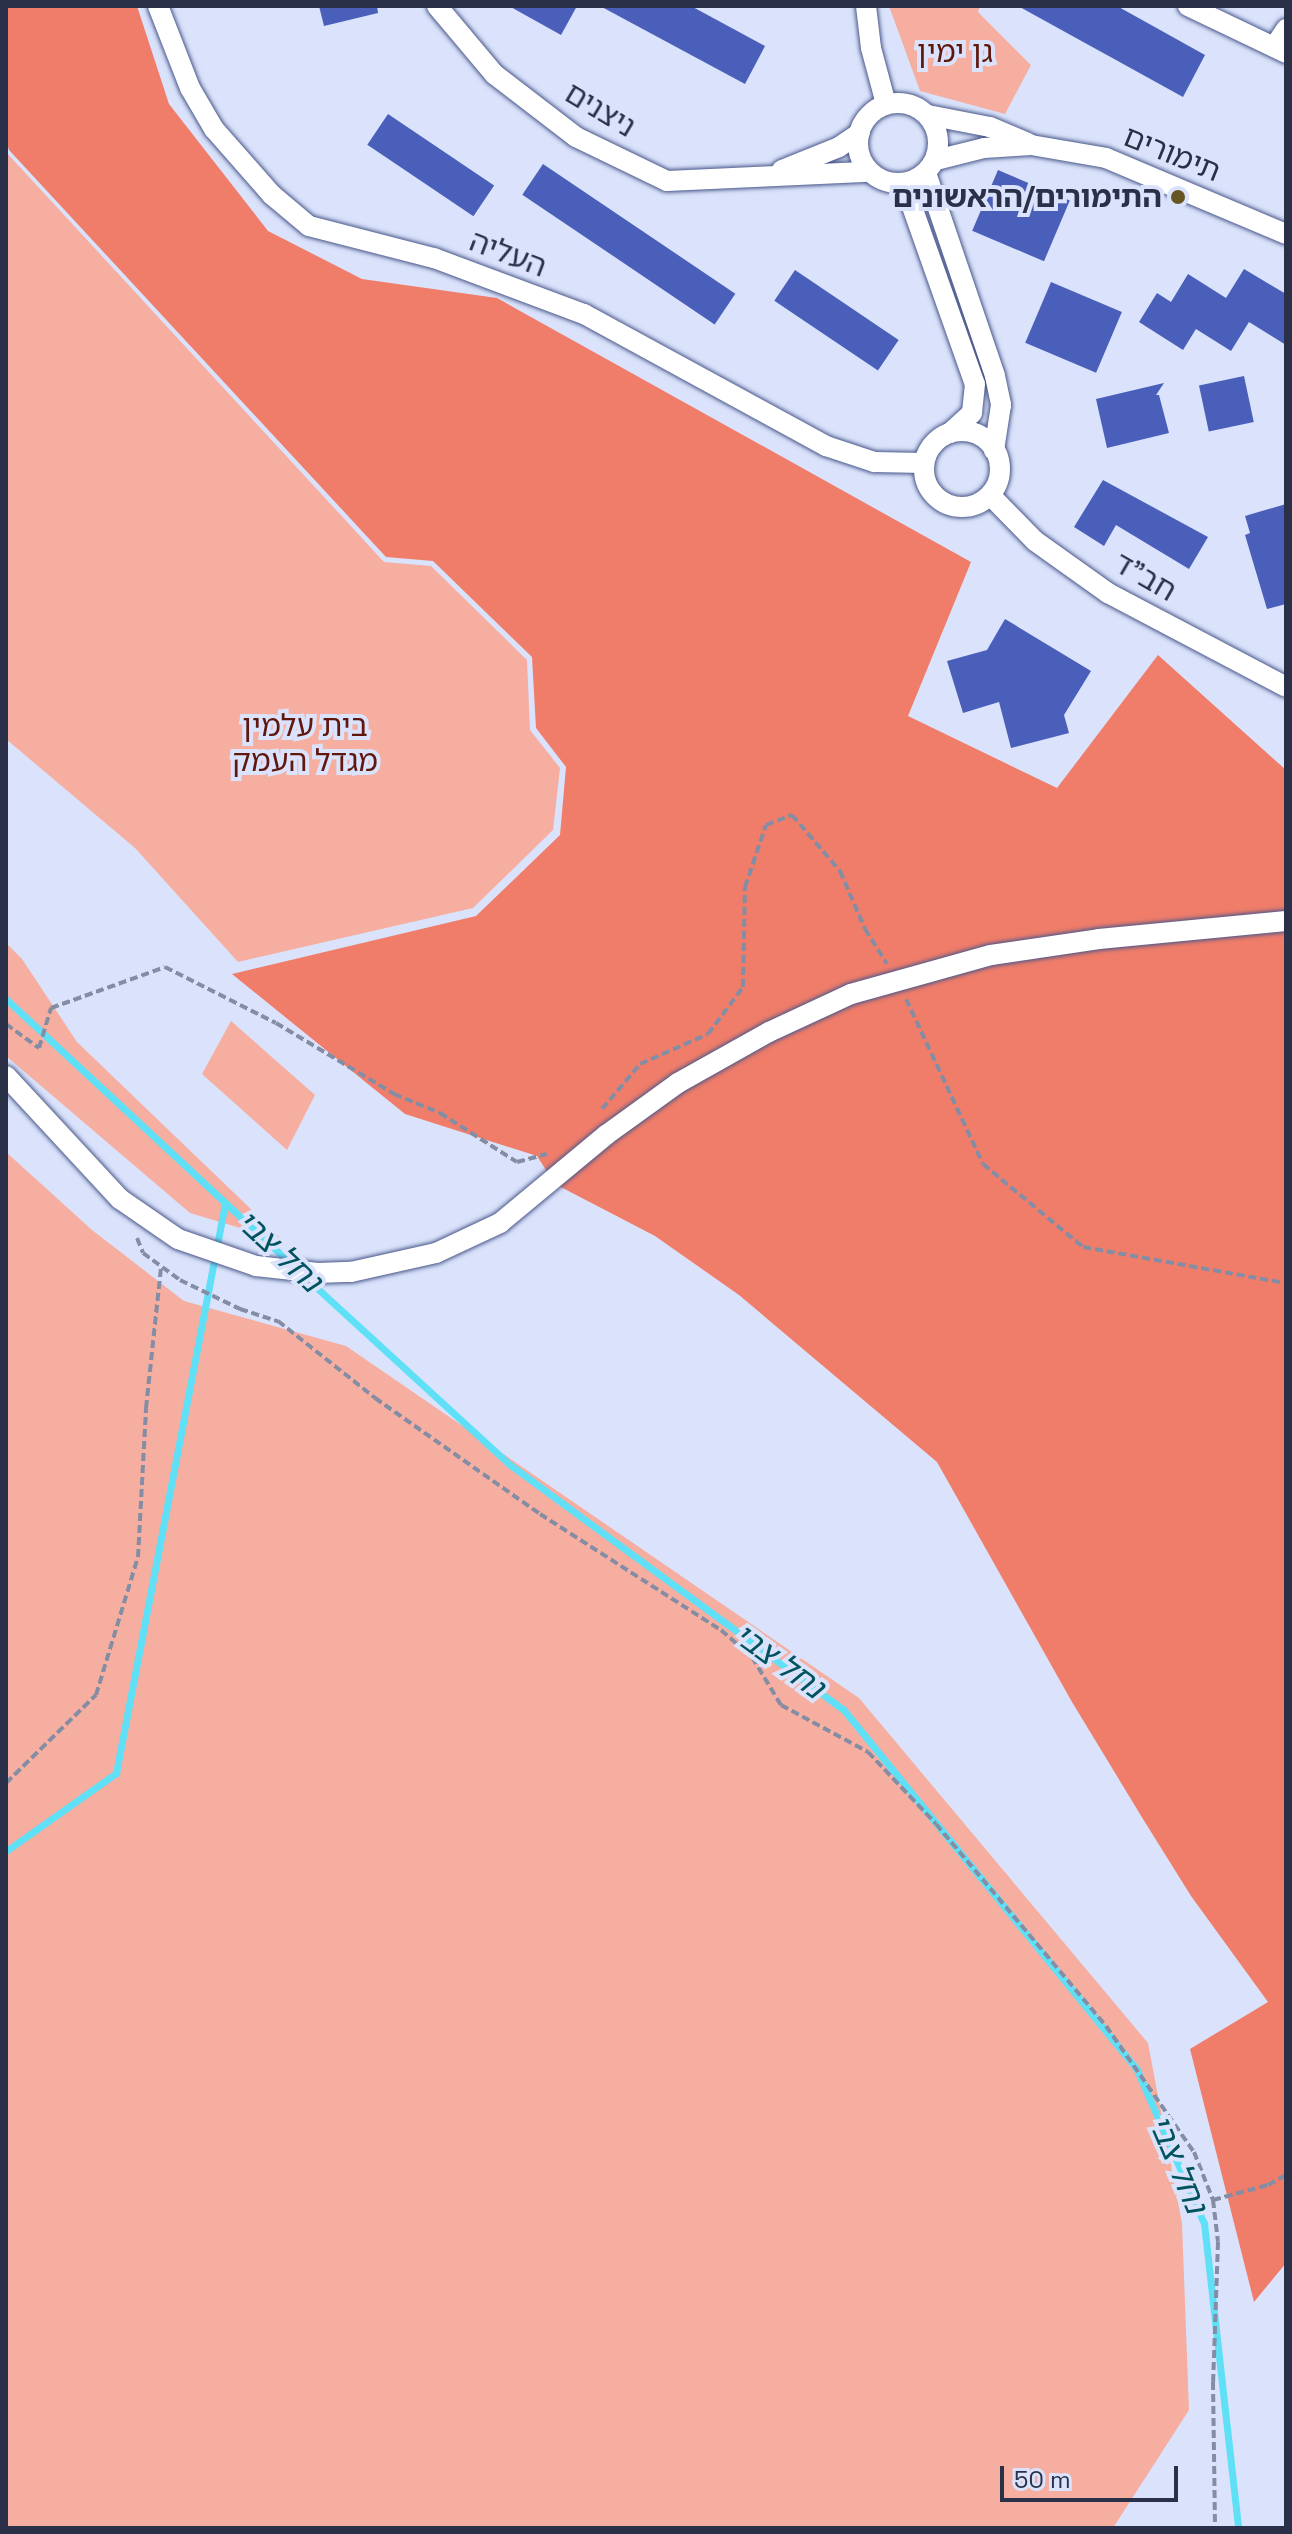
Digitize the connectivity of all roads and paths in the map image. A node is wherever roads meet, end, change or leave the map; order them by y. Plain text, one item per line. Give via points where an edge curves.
1 (158, 6) edge
2 (437, 6) edge
3 (866, 6) edge
4 (1188, 6) edge
5 (1286, 29) edge
6 (1280, 50) edge
7 (886, 104) junction
8 (928, 115) junction
9 (860, 133) junction
10 (1031, 145) junction
11 (931, 166) junction
12 (869, 172) junction
13 (771, 175) junction
14 (904, 184) junction
15 (1286, 234) edge
16 (950, 433) junction
17 (994, 450) junction
18 (924, 463) junction
19 (990, 495) junction
20 (1286, 687) edge
21 (1286, 921) edge
22 (897, 979) junction
23 (6, 1024) edge
24 (6, 1076) edge
25 (594, 1116) dead end
26 (552, 1152) dead end
27 (124, 1202) junction
28 (161, 1266) junction
29 (1286, 1283) edge
30 (6, 1783) edge
31 (1286, 2175) edge
32 (1213, 2200) junction
33 (1215, 2528) edge

1 - 18 street, העליה via 190,88 214,129 272,195 309,226 434,258 584,314 826,446 874,462
2 - 13 street, ניצנים via 494,74 576,137 667,181
3 - 7 street
4 - 6 street
5 - 6 street
7 - 8 street via 901,102
7 - 9 street via 867,118
8 - 10 street, תימורים via 990,127
8 - 11 street via 939,144
9 - 12 street via 859,152
9 - 13 street, ניצנים
10 - 11 street, תימורים via 984,148
10 - 15 street, תימורים via 1106,158
11 - 14 street
11 - 17 street via 995,376 1001,405
12 - 13 street, ניצנים
12 - 14 street via 885,182
14 - 16 street via 975,384 972,413
16 - 17 street via 971,432
16 - 18 street via 932,444
17 - 19 street via 999,478
18 - 19 street via 930,490 952,507 979,504
19 - 20 street, חב"ד via 1035,541 1108,593
21 - 22 street via 1047,947
22 - 25 path via 865,929 840,871 792,815 766,825 745,887 743,987 708,1034 640,1064
22 - 27 street via 810,1012 718,1060 616,1128 500,1223 403,1263 318,1273 256,1266 178,1239
22 - 29 path via 983,1164 1083,1247
23 - 26 path via 39,1048 51,1008 165,967 276,1023 394,1094 440,1113 517,1162
24 - 27 street
27 - 28 path via 143,1253
28 - 30 path via 134,1571 96,1695
28 - 32 path via 240,1309 278,1321 375,1398 540,1514 721,1630 752,1657 781,1705 868,1752 936,1824 1106,2026 1194,2152
31 - 32 path
32 - 33 path via 1218,2242

